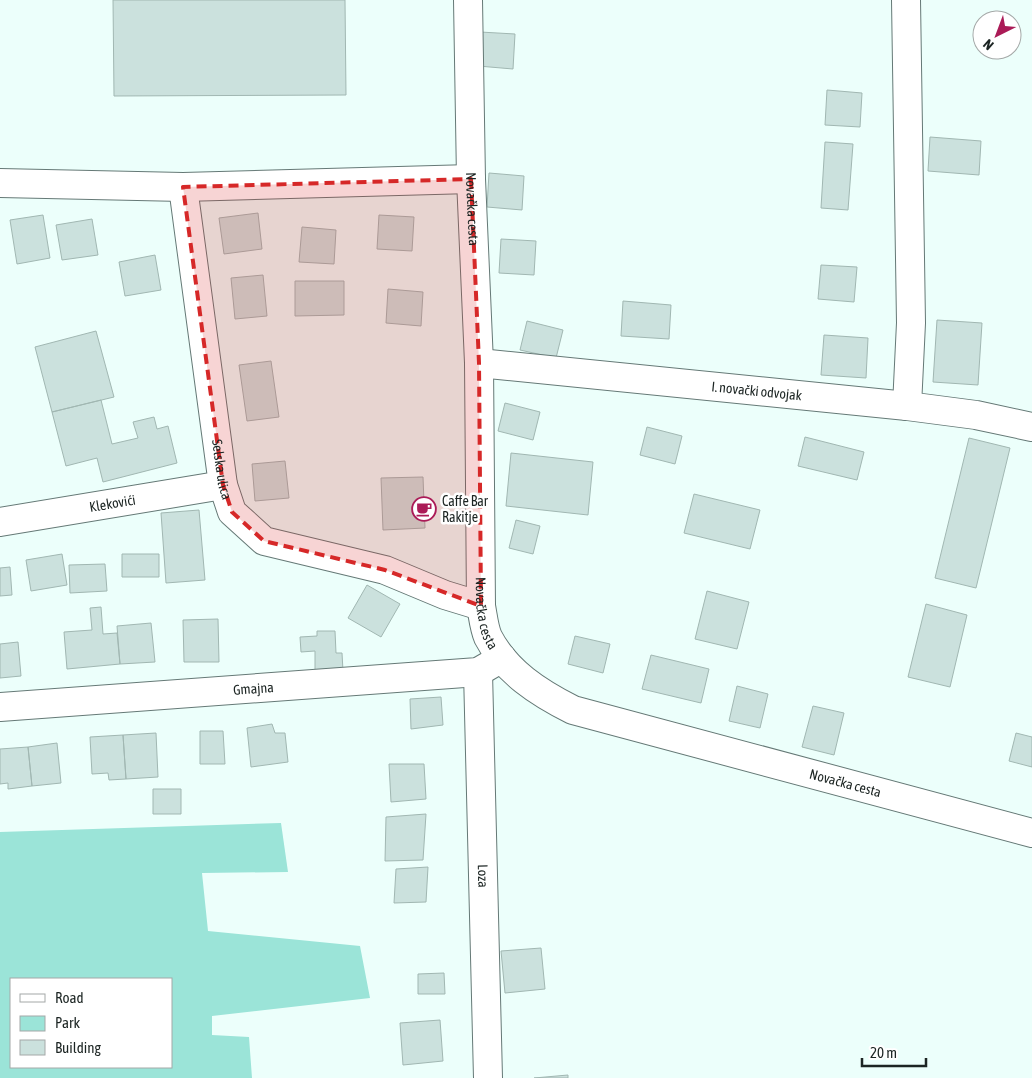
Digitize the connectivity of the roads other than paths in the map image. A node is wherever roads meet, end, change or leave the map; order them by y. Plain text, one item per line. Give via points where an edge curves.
1 (468, 0) edge
2 (906, 0) edge
3 (472, 179) junction
4 (0, 183) edge
5 (183, 187) junction
6 (479, 363) junction
7 (907, 406) junction
8 (1032, 427) edge
9 (223, 485) junction
10 (0, 522) edge
11 (481, 606) junction
12 (502, 658) junction
13 (478, 672) junction
14 (0, 707) edge
15 (1032, 833) edge
16 (488, 1078) edge

1 - 3 street, Novačka cesta
2 - 7 street via 911,323
3 - 5 street
3 - 6 street, Novačka cesta
4 - 5 street
5 - 9 street, Selska ulica
6 - 7 street, I. novački odvojak
6 - 11 street, Novačka cesta
7 - 8 street, I. novački odvojak via 976,415
9 - 10 street, Klekovići
9 - 11 street, Selska ulica via 232,512 264,541 385,570
11 - 12 street, Novačka cesta via 487,635
12 - 13 street, Gmajna
12 - 15 street, Novačka cesta via 544,696 573,710
13 - 14 street, Gmajna
13 - 16 street, Loza

